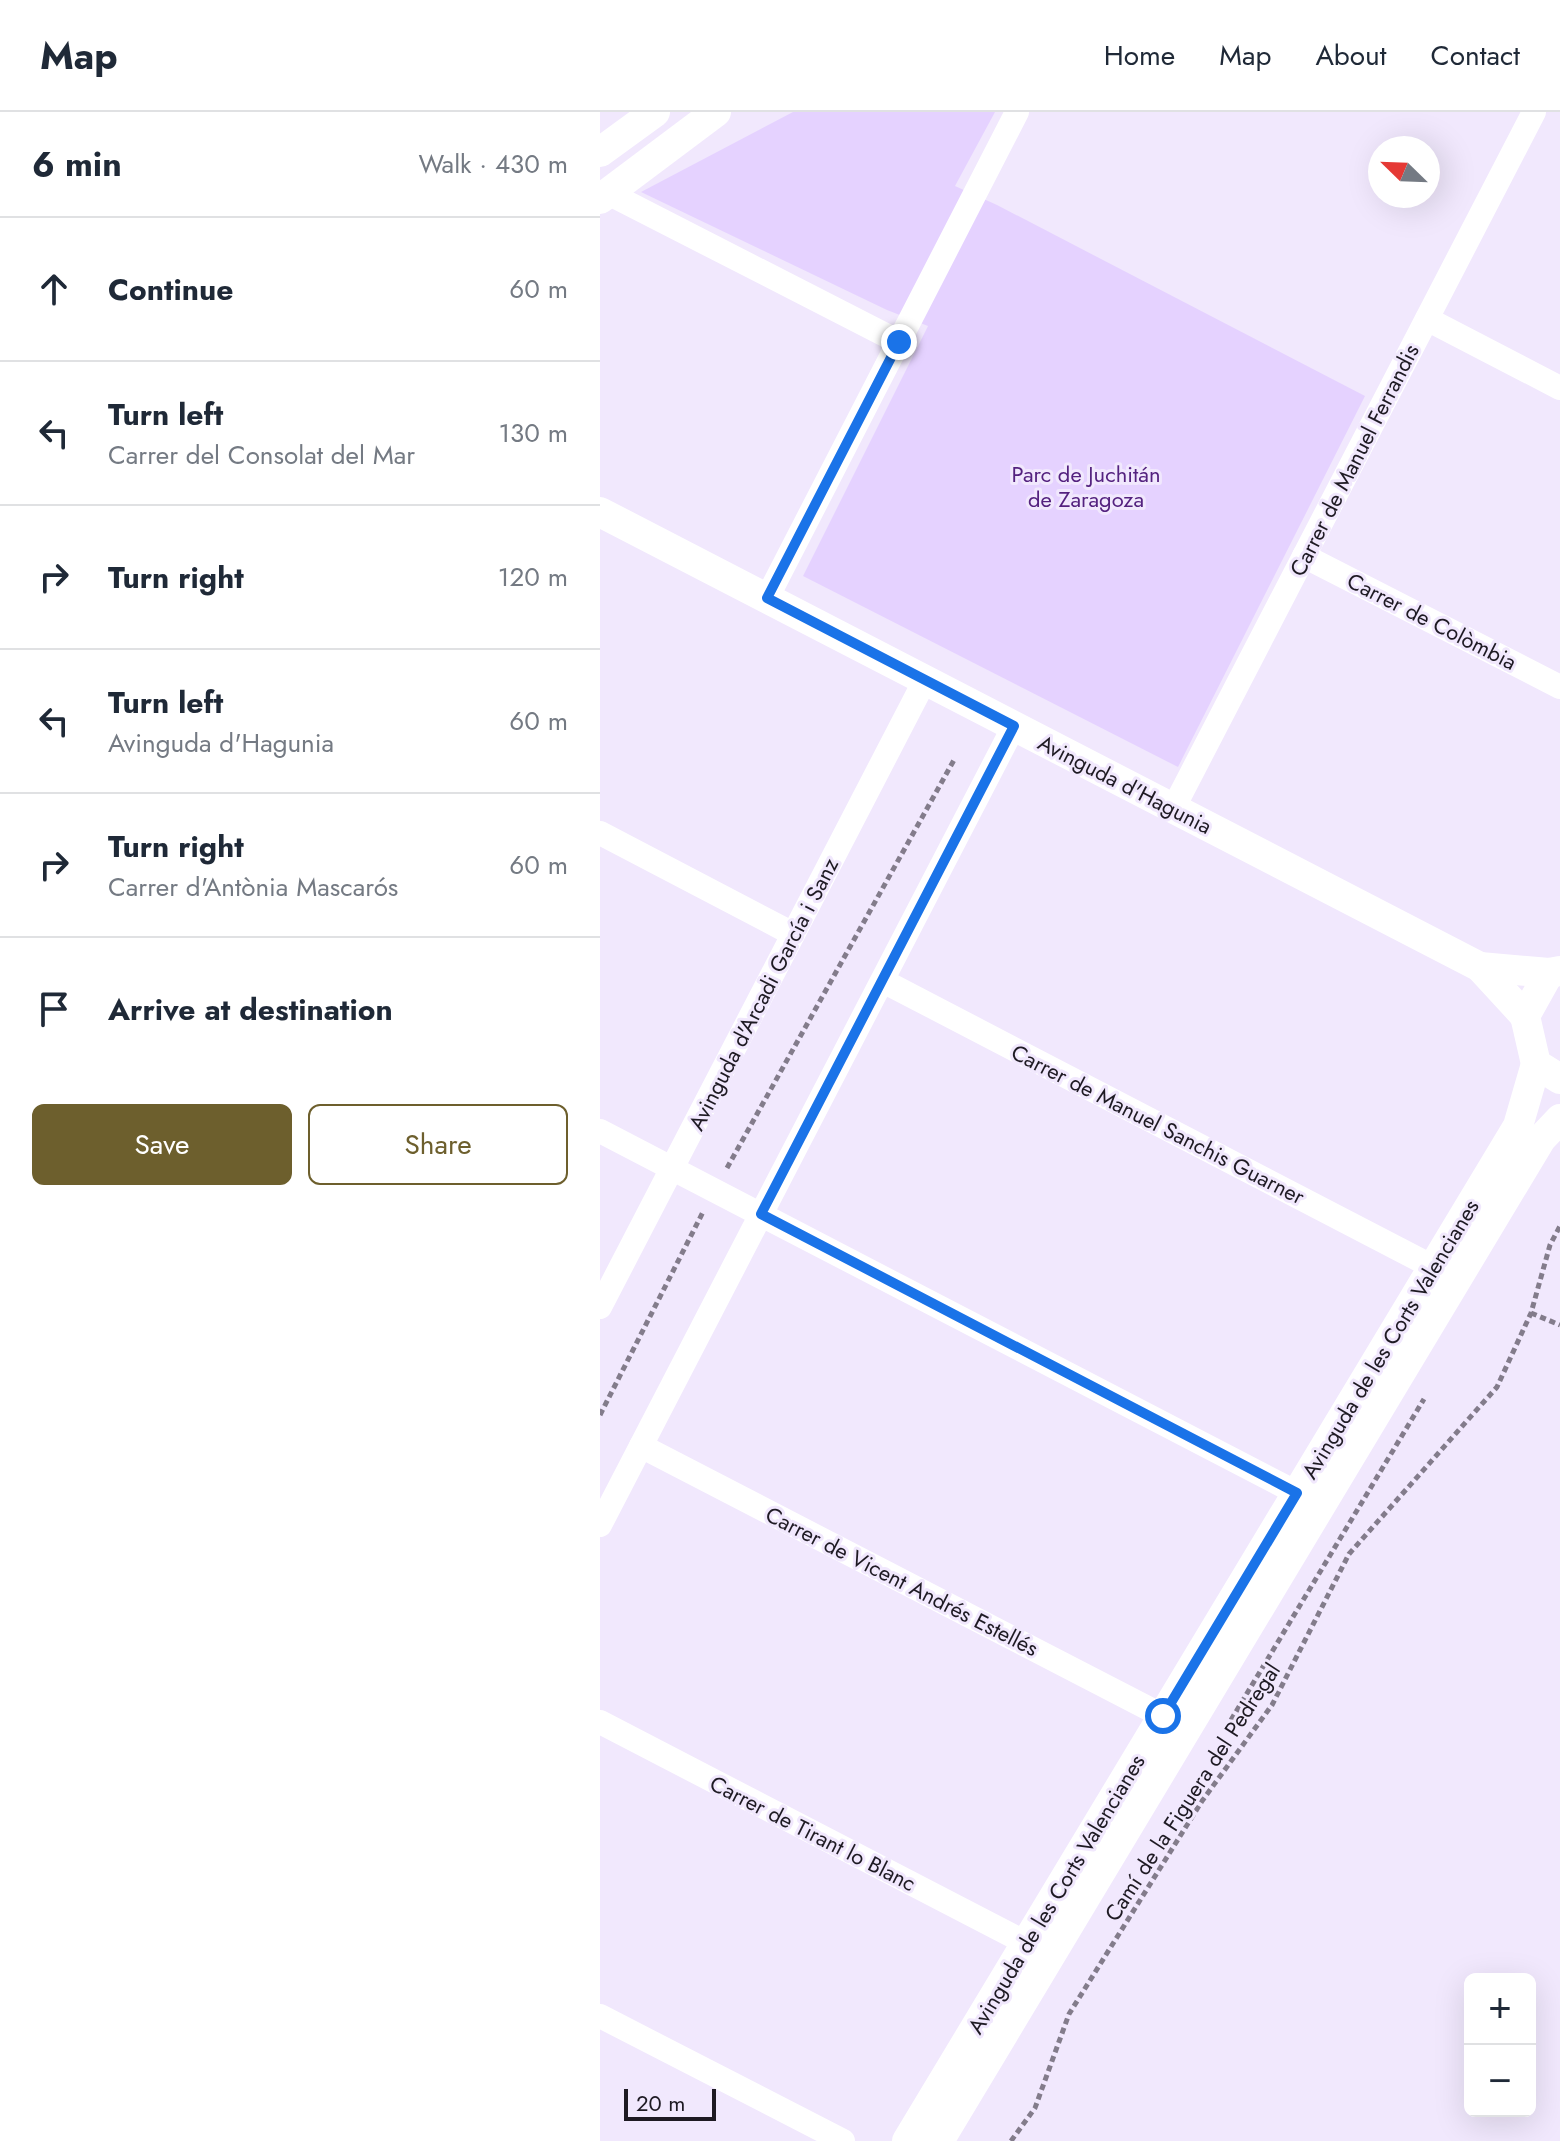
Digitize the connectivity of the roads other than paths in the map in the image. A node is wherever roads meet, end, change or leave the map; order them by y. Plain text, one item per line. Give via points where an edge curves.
1 (655, 112) edge
2 (716, 112) edge
3 (1017, 112) edge
4 (1534, 112) edge
5 (617, 134) edge
6 (604, 196) edge
7 (1427, 319) junction
8 (899, 342) junction
9 (1560, 388) edge
10 (600, 512) edge
11 (1304, 556) junction
12 (767, 598) junction
13 (925, 680) junction
14 (1560, 687) edge
15 (1014, 726) junction
16 (1173, 809) junction
17 (600, 833) edge
18 (793, 934) junction
19 (1480, 967) junction
20 (1555, 972) edge
21 (883, 981) junction
22 (1525, 1016) junction
23 (1548, 1072) edge
24 (1560, 1119) edge
25 (600, 1131) edge
26 (672, 1168) junction
27 (761, 1214) junction
28 (1433, 1267) junction
29 (600, 1307) edge
30 (641, 1446) junction
31 (1297, 1493) junction
32 (600, 1525) edge
33 (1163, 1716) junction
34 (600, 1722) edge
35 (1026, 1943) junction
36 (600, 2016) edge
37 (843, 2141) edge
38 (907, 2141) edge
39 (939, 2141) edge

1 - 5 street
2 - 6 street
3 - 8 street
4 - 7 street, Carrer de Manuel Ferrandis
6 - 8 street
7 - 9 street
7 - 11 street, Carrer de Manuel Ferrandis
8 - 12 street
10 - 12 street, Avinguda d'Hagunia
11 - 14 street, Carrer de Colòmbia
11 - 16 street, Carrer de Manuel Ferrandis
12 - 13 street, Avinguda d'Hagunia
13 - 15 street, Avinguda d'Hagunia
13 - 18 street, Avinguda d'Arcadi García i Sanz
15 - 16 street, Avinguda d'Hagunia
15 - 21 street
16 - 19 street, Avinguda d'Hagunia
17 - 18 street
18 - 26 street, Avinguda d'Arcadi García i Sanz
19 - 20 street, Avinguda d'Hagunia
19 - 22 street, Avinguda d'Hagunia
20 - 22 street
21 - 27 street
21 - 28 street, Carrer de Manuel Sanchis Guarner
22 - 23 street
23 - 28 street, Avinguda de les Corts Valencianes
24 - 39 street, Avinguda de les Corts Valencianes via 1533,1153
25 - 26 street
26 - 27 street
26 - 29 street, Avinguda d'Arcadi García i Sanz
27 - 30 street
27 - 31 street
28 - 31 street, Avinguda de les Corts Valencianes
30 - 32 street
30 - 33 street, Carrer de Vicent Andrés Estellés
31 - 33 street, Avinguda de les Corts Valencianes
33 - 35 street, Avinguda de les Corts Valencianes
34 - 35 street, Carrer de Tirant lo Blanc
35 - 38 street, Avinguda de les Corts Valencianes
36 - 37 street

